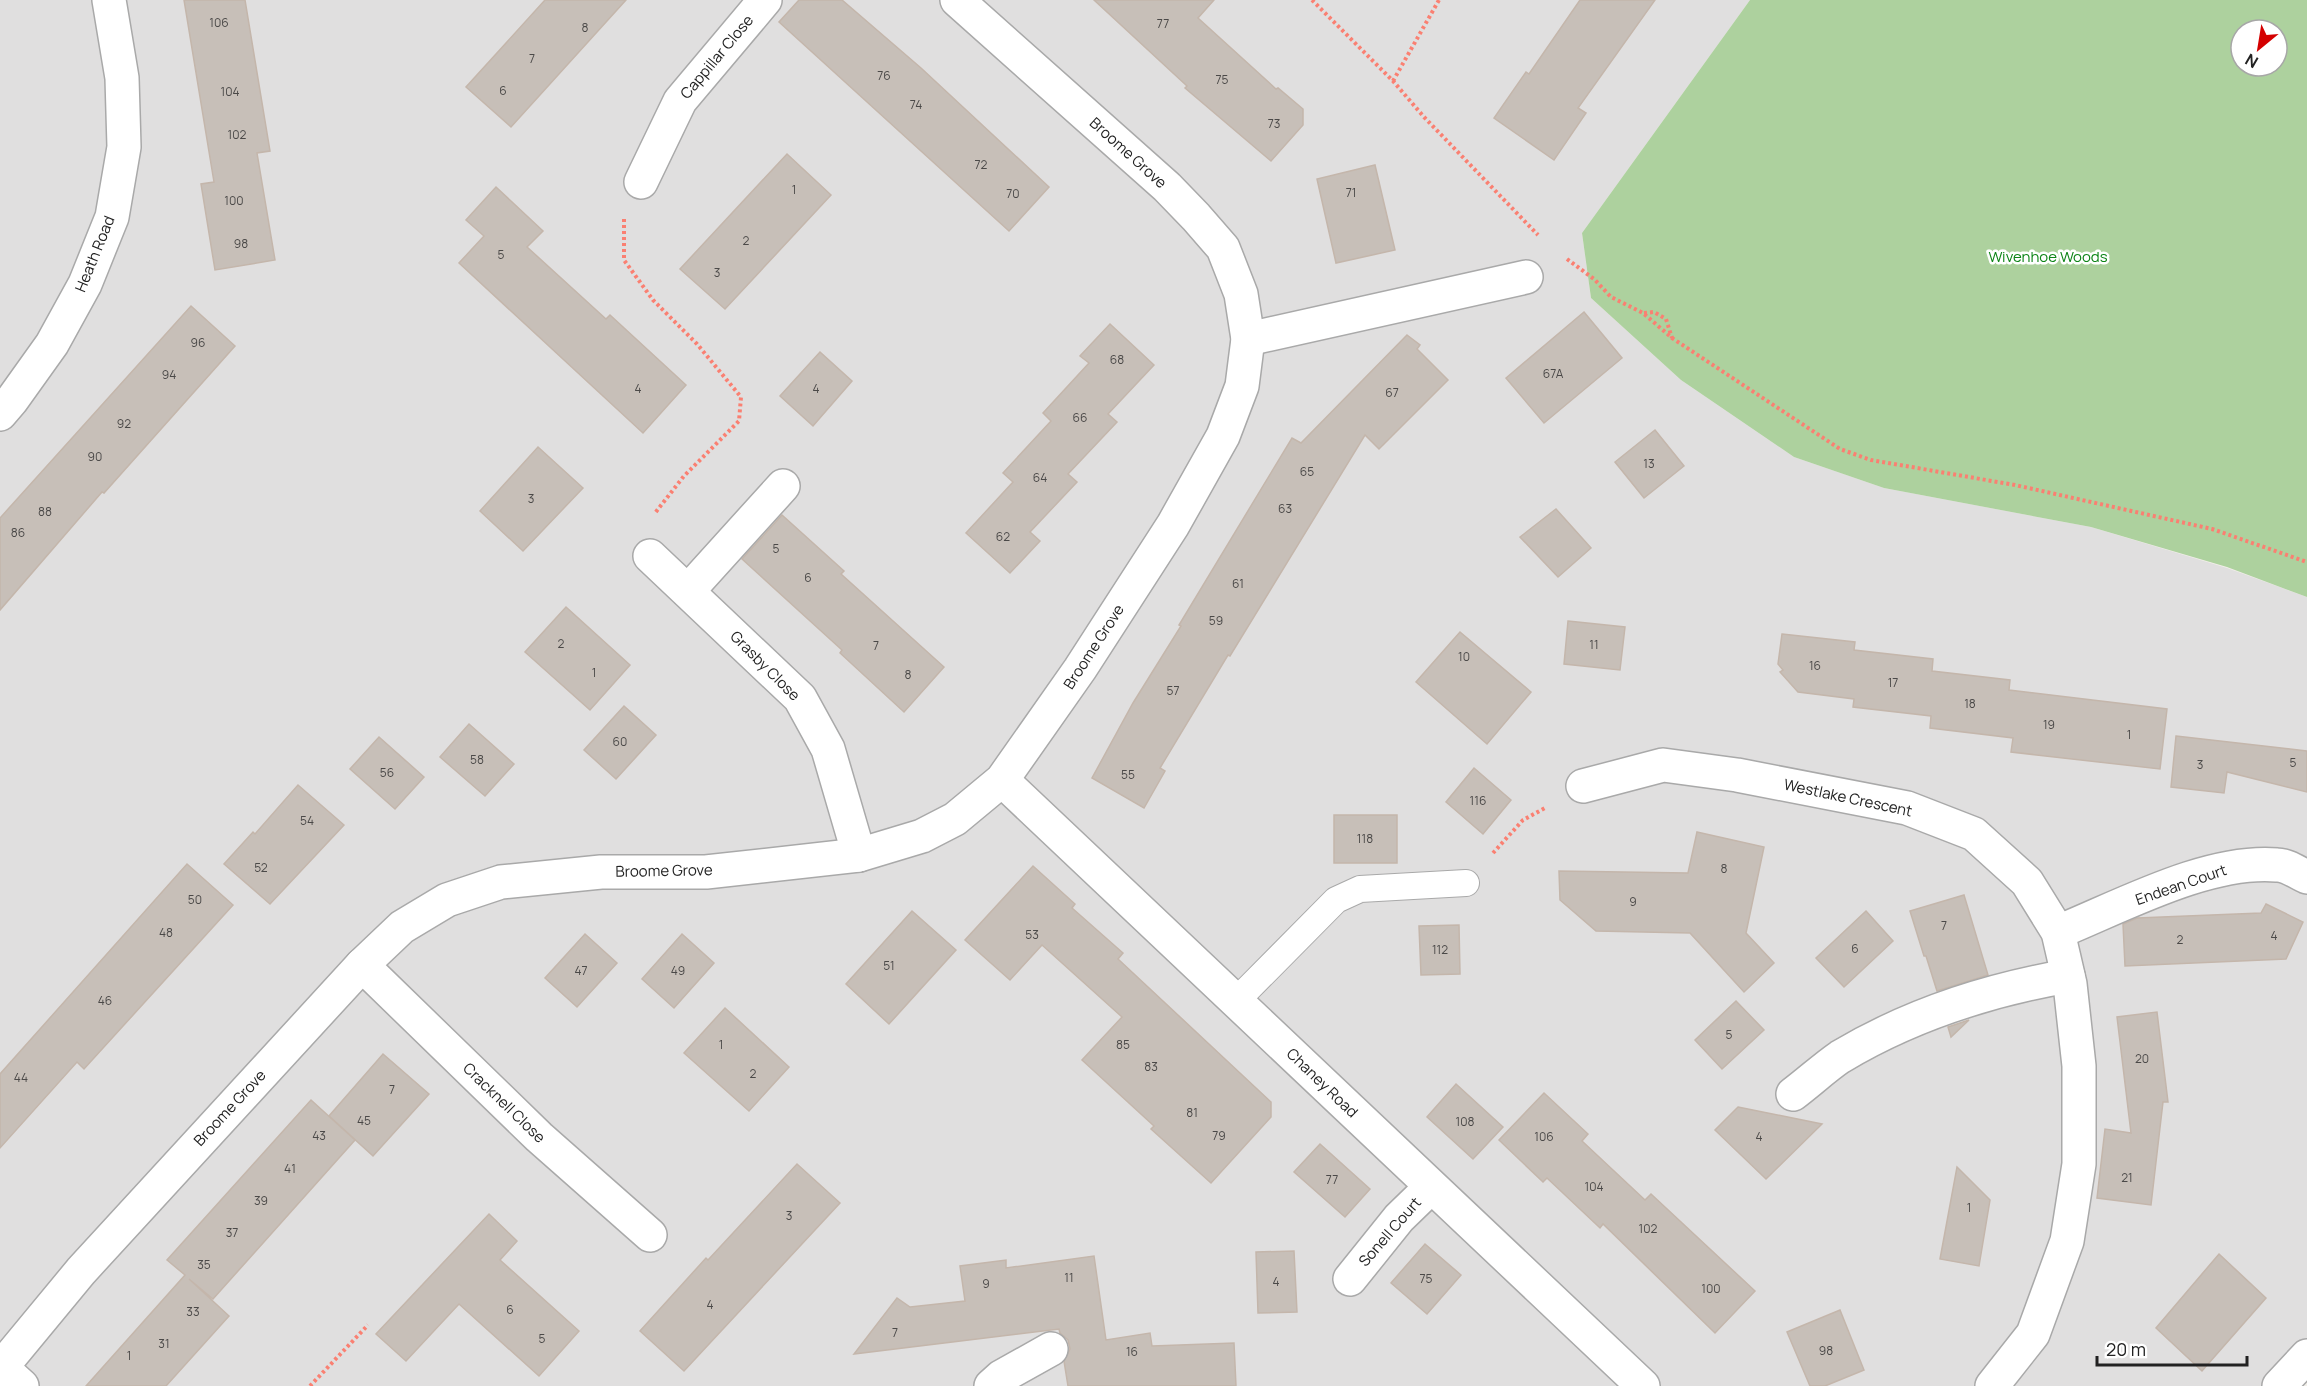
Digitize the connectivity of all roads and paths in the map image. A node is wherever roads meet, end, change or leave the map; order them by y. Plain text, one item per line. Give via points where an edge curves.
1 (109, 0) edge
2 (765, 0) edge
3 (957, 0) edge
4 (1312, 0) edge
5 (1439, 0) edge
6 (1394, 81) junction
7 (641, 182) joint
8 (1542, 240) dead end
9 (1561, 255) dead end
10 (1526, 277) dead end
11 (1644, 313) junction
12 (1248, 339) junction
13 (1672, 339) junction
14 (0, 414) edge
15 (783, 486) dead end
16 (650, 556) joint
17 (2307, 562) edge
18 (688, 591) junction
19 (1002, 780) junction
20 (1582, 786) joint
21 (859, 855) junction
22 (2307, 877) edge
23 (1466, 883) joint
24 (2058, 932) junction
25 (362, 965) junction
26 (2068, 976) junction
27 (1235, 1002) junction
28 (1793, 1094) dead end
29 (1431, 1187) junction
30 (650, 1235) dead end
31 (1350, 1279) dead end
32 (368, 1325) dead end
33 (1051, 1349) dead end
34 (2307, 1356) edge
35 (8, 1374) edge
36 (310, 1386) edge
37 (991, 1386) edge
38 (1643, 1386) edge
39 (1992, 1386) edge
40 (2279, 1386) edge

1 - 14 street, Heath Road via 123,78 124,147 112,218 85,284 52,344
2 - 7 street, Cappillar Close via 680,101
3 - 12 street, Broome Grove via 1196,217 1222,248 1241,294
4 - 6 path
5 - 6 path
6 - 8 path
7 - 16 path via 624,218 624,260 653,300 697,344 741,397 739,422 684,476 633,540
9 - 11 path via 1611,297
10 - 12 street
11 - 13 path
11 - 13 path via 1654,312 1666,319
12 - 19 street, Broome Grove via 1242,386 1223,436 1173,525
13 - 17 path via 1840,449 1871,460 2048,492 2212,529
15 - 18 street
16 - 18 street, Grasby Close
18 - 21 street, Grasby Close via 800,698 828,749
19 - 21 street, Broome Grove via 955,819 922,836
19 - 27 street, Chaney Road
20 - 23 path via 1523,820
20 - 24 street, Westlake Crescent via 1663,765 1907,808 1974,834 2027,882
21 - 25 street, Broome Grove via 705,872 601,872 501,882 447,900 402,927
22 - 24 street, Endean Court via 2280,865 2239,865 2174,884
23 - 27 lane via 1360,889 1336,900
24 - 26 street, Westlake Crescent
25 - 30 street, Cracknell Close via 539,1137
25 - 35 street, Broome Grove via 89,1262
26 - 28 street via 2016,986 1919,1016 1839,1058
26 - 39 street, Westlake Crescent via 2079,1066 2079,1164 2067,1240 2033,1334
27 - 29 street, Chaney Road
29 - 31 street, Sonell Court via 1399,1218
29 - 38 street, Chaney Road
32 - 36 path
33 - 37 street
34 - 40 street

